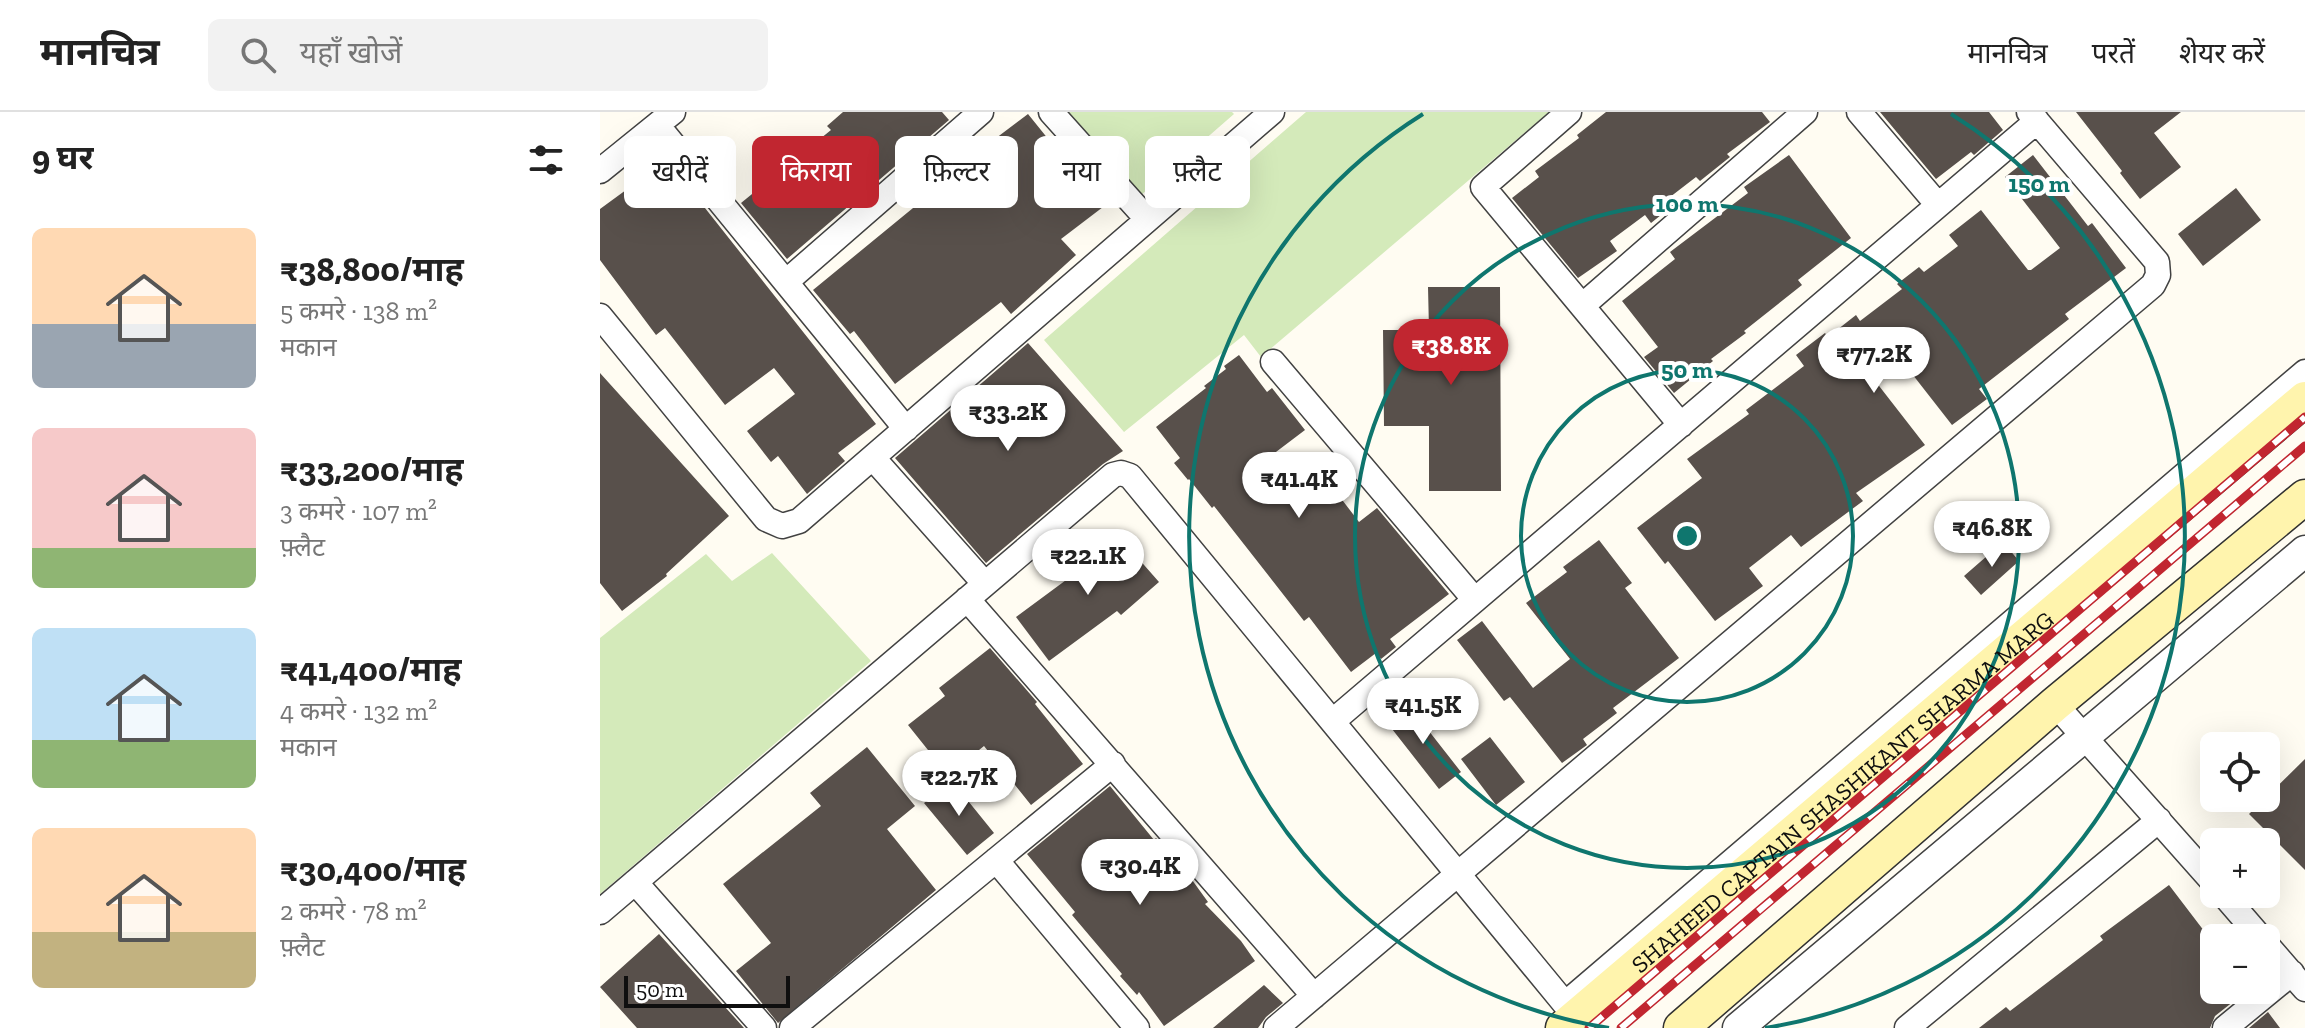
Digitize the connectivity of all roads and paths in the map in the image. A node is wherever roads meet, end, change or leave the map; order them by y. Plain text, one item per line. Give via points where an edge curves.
1 (981, 112) edge
2 (1051, 112) edge
3 (1272, 112) edge
4 (1569, 112) edge
5 (1805, 112) edge
6 (1859, 112) edge
7 (2033, 117) edge
8 (666, 119) edge
9 (600, 171) edge
10 (1938, 205) junction
11 (1147, 219) junction
12 (787, 281) junction
13 (1582, 306) junction
14 (600, 316) edge
15 (1273, 362) dead end
16 (2305, 372) edge
17 (2305, 399) edge
18 (1681, 425) junction
19 (906, 429) junction
20 (873, 458) junction
21 (2305, 497) edge
22 (2305, 551) edge
23 (976, 591) junction
24 (1475, 600) junction
25 (2055, 704) junction
26 (1333, 721) junction
27 (2084, 737) junction
28 (1113, 764) junction
29 (2159, 820) junction
30 (996, 860) junction
31 (2200, 867) edge
32 (1459, 874) junction
33 (635, 882) junction
34 (2235, 908) edge
35 (600, 912) edge
36 (2249, 924) edge
37 (2280, 960) edge
38 (2298, 981) edge
39 (1314, 996) junction
40 (1564, 1016) edge
41 (764, 1028) edge
42 (792, 1028) edge
43 (1137, 1028) edge
44 (1276, 1028) edge
45 (1681, 1028) edge
46 (1738, 1028) edge
47 (1907, 1028) edge
48 (2225, 1028) edge

1 - 12 street
2 - 11 street
3 - 11 street
4 - 13 street via 1483,187
5 - 13 street
6 - 10 street
7 - 10 street
7 - 32 street via 2157,262 2153,285
8 - 9 street
8 - 12 street
10 - 18 street
11 - 19 street
12 - 19 street
13 - 18 street
14 - 20 street via 766,519 782,526 799,521
15 - 24 street
16 - 40 street
17 - 40 main road, SHAHEED CAPTAIN SHASHIKANT SHARMA MARG
18 - 24 street
19 - 20 street
20 - 23 street
21 - 25 main road
22 - 27 street
23 - 26 street via 1113,475 1130,476
23 - 28 street
23 - 33 street
24 - 26 street
25 - 27 street
25 - 45 main road
26 - 32 street
27 - 29 street
27 - 46 street
28 - 30 street
28 - 39 street
29 - 31 street
29 - 47 street
30 - 42 street
30 - 43 street
32 - 39 street
32 - 40 street
33 - 35 street
33 - 41 street
34 - 36 street
37 - 38 street
38 - 48 street
39 - 44 street

